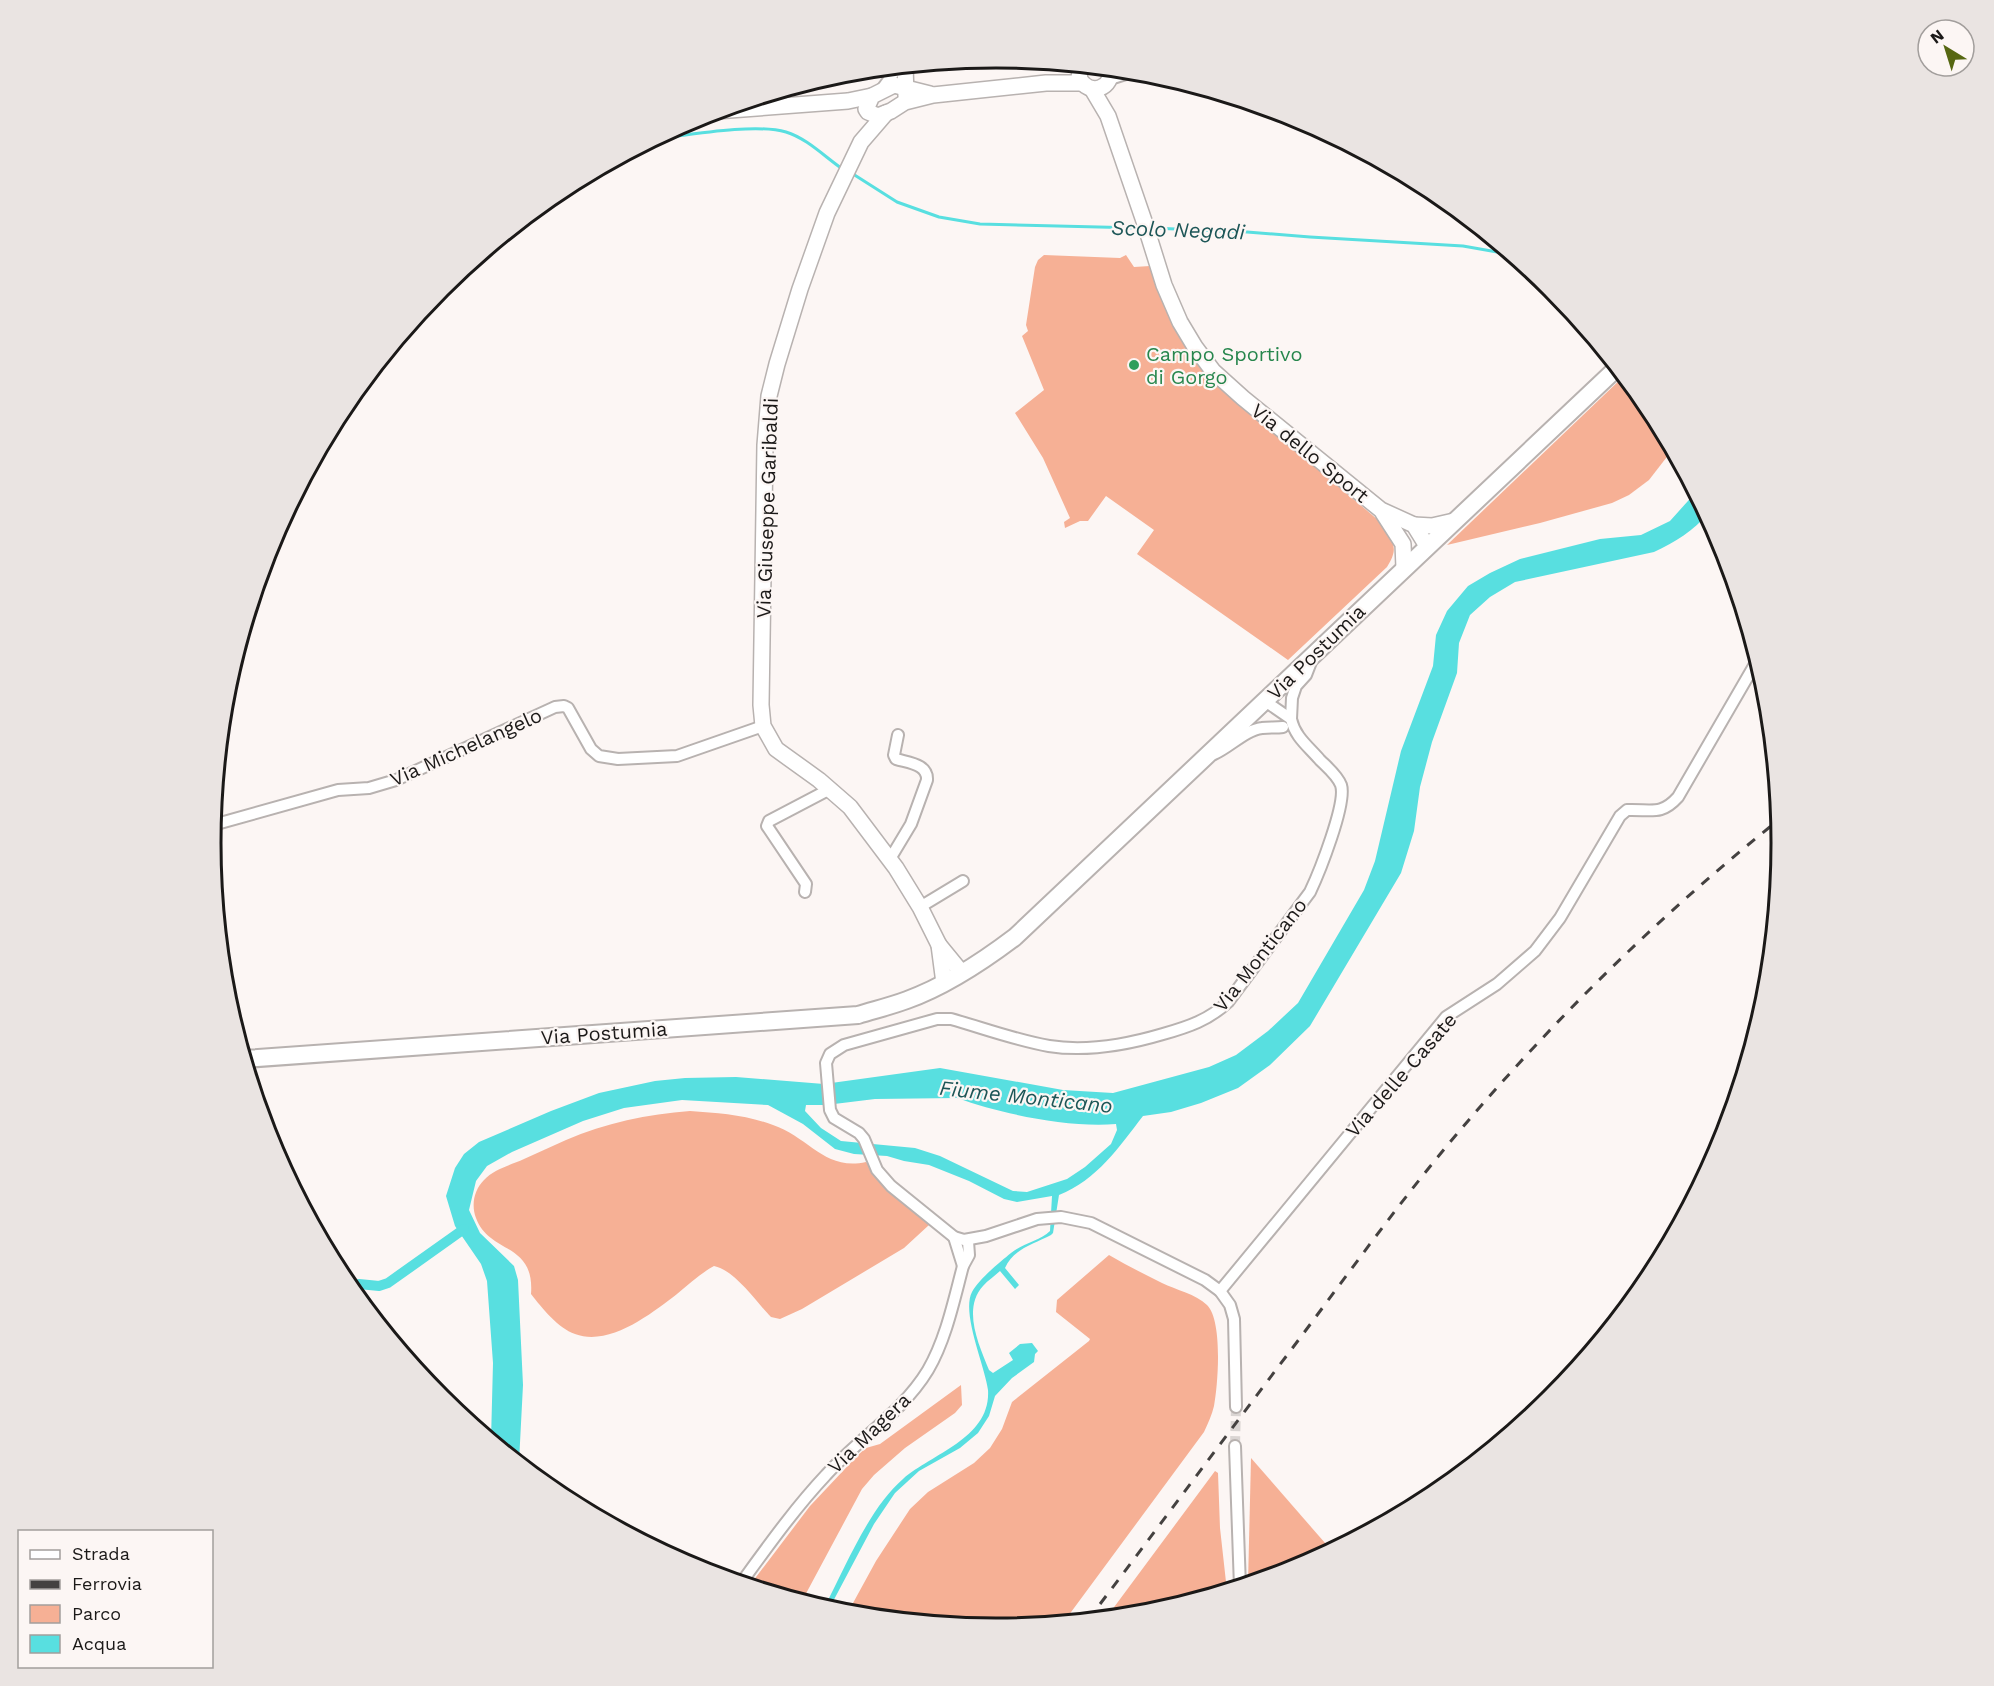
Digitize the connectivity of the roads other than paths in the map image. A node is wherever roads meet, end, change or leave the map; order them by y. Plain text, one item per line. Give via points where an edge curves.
1 (905, 73) edge
2 (892, 75) edge
3 (1094, 77) edge
4 (906, 96) junction
5 (872, 102) junction
6 (754, 107) edge
7 (886, 113) junction
8 (861, 142) junction
9 (1613, 372) edge
10 (1381, 510) junction
11 (1454, 521) junction
12 (1414, 525) junction
13 (1395, 530) junction
14 (1426, 548) junction
15 (1404, 568) junction
16 (1314, 654) junction
17 (1752, 668) edge
18 (1265, 701) junction
19 (1287, 723) junction
20 (763, 726) junction
21 (898, 735) dead end
22 (1203, 760) junction
23 (830, 789) junction
24 (222, 823) edge
25 (890, 859) junction
26 (963, 881) dead end
27 (805, 892) dead end
28 (920, 907) junction
29 (954, 978) junction
30 (253, 1058) edge
31 (986, 1236) junction
32 (954, 1237) junction
33 (968, 1241) junction
34 (969, 1255) junction
35 (963, 1266) junction
36 (1220, 1291) junction
37 (1236, 1407) tunnel mouth
38 (1235, 1446) tunnel mouth
39 (746, 1576) edge
40 (1240, 1579) edge

1 - 4 street
2 - 5 street
3 - 4 street
3 - 10 street, Via dello Sport via 1180,322 1213,371
4 - 5 street via 903,86 894,85
4 - 7 street
5 - 6 street
5 - 7 street via 878,116
5 - 8 street
7 - 8 street
8 - 20 street, Via Giuseppe Garibaldi via 827,213 800,289 770,396 765,445
9 - 11 main road, Via Postumia
10 - 12 street, Via dello Sport
10 - 13 street
11 - 12 street
11 - 14 main road, Via Postumia
12 - 14 street
13 - 14 street
13 - 15 street via 1403,544
14 - 15 main road, Via Postumia
15 - 16 main road, Via Postumia
16 - 18 main road, Via Postumia
16 - 19 street via 1306,675 1296,686
17 - 36 street, Via delle Casate via 1678,797 1661,810 1627,810 1620,816 1560,918 1535,951 1497,984 1446,1017
18 - 19 street
18 - 22 main road, Via Postumia
19 - 22 street via 1246,733
19 - 32 street, Via Monticano via 1340,783 1342,795 1332,834 1310,892 1228,1002 1210,1017 1137,1041 1083,1048 1049,1046 951,1019 937,1019 844,1045 830,1054 826,1067 834,1118 859,1133 877,1170 891,1186
20 - 23 street, Via Giuseppe Garibaldi via 776,749
20 - 24 street, Via Michelangelo via 677,756 618,759 599,756 568,708 555,707 396,780 369,788 338,790
21 - 25 street via 896,759 924,768 927,780 910,824
22 - 29 main road, Via Postumia via 1015,937
23 - 25 street, Via Giuseppe Garibaldi via 850,807
23 - 27 street via 769,820 766,826 806,884
25 - 28 street, Via Giuseppe Garibaldi
26 - 28 street
28 - 29 street, Via Giuseppe Garibaldi
29 - 30 main road, Via Postumia via 908,999 858,1015
31 - 33 street
31 - 34 street, Via Magera
31 - 36 street via 1037,1219 1061,1217 1091,1223
32 - 33 street
32 - 35 street
33 - 34 street
34 - 35 street, Via Magera
35 - 39 street, Via Magera via 941,1341 927,1372 906,1400 827,1473
36 - 37 street via 1234,1319
38 - 40 street

